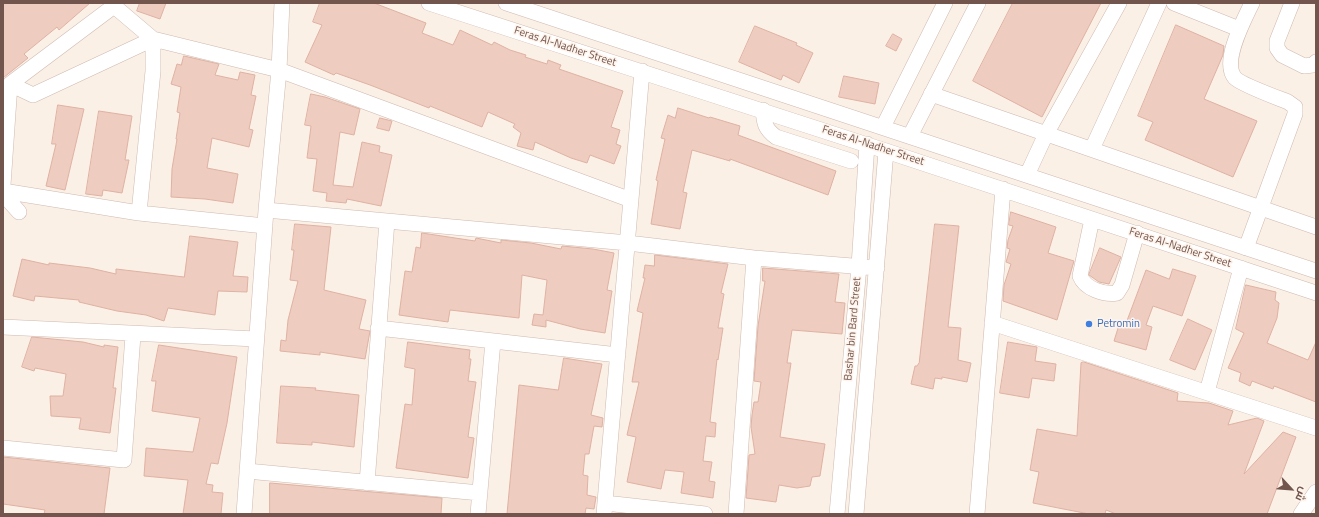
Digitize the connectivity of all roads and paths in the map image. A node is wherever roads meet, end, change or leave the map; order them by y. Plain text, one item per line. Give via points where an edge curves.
1 (282, 3) edge
2 (429, 3) edge
3 (506, 3) edge
4 (946, 3) edge
5 (978, 3) edge
6 (1119, 3) edge
7 (1159, 3) edge
8 (1174, 3) edge
9 (1252, 3) edge
10 (1292, 3) edge
11 (1239, 29) junction
12 (154, 39) junction
13 (1316, 62) edge
14 (279, 70) junction
15 (642, 71) junction
16 (10, 84) junction
17 (932, 94) junction
18 (762, 110) junction
19 (883, 127) junction
20 (1046, 134) junction
21 (910, 136) junction
22 (867, 144) junction
23 (1092, 149) junction
24 (886, 151) junction
25 (851, 161) dead end
26 (1027, 174) junction
27 (3, 185) edge
28 (1003, 189) junction
29 (3, 193) edge
30 (631, 200) junction
31 (1260, 208) junction
32 (266, 210) junction
33 (18, 212) dead end
34 (139, 213) junction
35 (1092, 219) junction
36 (387, 221) junction
37 (265, 226) junction
38 (1316, 227) edge
39 (1136, 233) junction
40 (628, 244) junction
41 (1246, 248) junction
42 (754, 258) junction
43 (859, 266) junction
44 (877, 268) junction
45 (1241, 268) junction
46 (1316, 271) edge
47 (1316, 293) edge
48 (992, 323) junction
49 (3, 327) edge
50 (378, 328) junction
51 (133, 335) junction
52 (256, 339) junction
53 (493, 341) junction
54 (618, 355) junction
55 (1207, 392) junction
56 (1316, 428) edge
57 (3, 448) edge
58 (247, 471) junction
59 (367, 483) junction
60 (1316, 492) edge
61 (480, 493) junction
62 (605, 508) edge
63 (244, 514) edge
64 (478, 514) edge
65 (705, 514) edge
66 (736, 514) edge
67 (837, 514) edge
68 (856, 514) edge
69 (977, 514) edge
70 (1301, 514) edge

1 - 14 street
2 - 15 street, Feras Al-Nadher Street
3 - 19 street, Feras Al-Nadher Street
4 - 19 street
5 - 17 street
6 - 20 street
7 - 23 street
8 - 11 street
9 - 11 street
10 - 13 street via 1276,41 1277,48 1282,55 1304,66
11 - 31 street via 1230,61 1230,71 1235,80 1295,107 1295,114
12 - 14 street
12 - 16 street via 34,95
12 - 16 street via 114,6
12 - 34 street
14 - 30 street
14 - 32 street
15 - 18 street, Feras Al-Nadher Street
15 - 30 street
16 - 27 street
17 - 20 street
17 - 21 street
18 - 22 street, Feras Al-Nadher Street
18 - 25 street via 764,126 776,137
19 - 21 street, Feras Al-Nadher Street
20 - 23 street
20 - 26 street
21 - 26 street, Feras Al-Nadher Street
22 - 24 street, Feras Al-Nadher Street
22 - 43 street, Bashar bin Bard Street
23 - 31 street
24 - 28 street, Feras Al-Nadher Street
24 - 44 street, Bashar bin Bard Street
26 - 41 street, Feras Al-Nadher Street
28 - 35 street, Feras Al-Nadher Street
28 - 48 street
29 - 33 street
29 - 34 street
30 - 40 street
31 - 38 street
31 - 41 street
32 - 36 street
32 - 37 street
34 - 37 street
35 - 39 street, Feras Al-Nadher Street
35 - 39 street via 1080,276 1083,284 1090,288 1111,294 1117,293 1122,285
36 - 40 street
36 - 50 street
37 - 52 street
39 - 45 street, Feras Al-Nadher Street
40 - 42 street
40 - 54 street
41 - 46 street, Feras Al-Nadher Street
42 - 43 street
42 - 66 street
43 - 44 street
43 - 67 street, Bashar bin Bard Street
44 - 68 street, Bashar bin Bard Street
45 - 47 street, Feras Al-Nadher Street
45 - 55 street
48 - 55 street
48 - 69 street
49 - 51 street
50 - 53 street
50 - 59 street
51 - 52 street
51 - 57 street via 124,460
52 - 58 street
53 - 54 street
53 - 61 street
54 - 62 street
55 - 56 street
58 - 59 street
58 - 63 street
59 - 61 street
60 - 70 street
61 - 64 street
62 - 65 street

